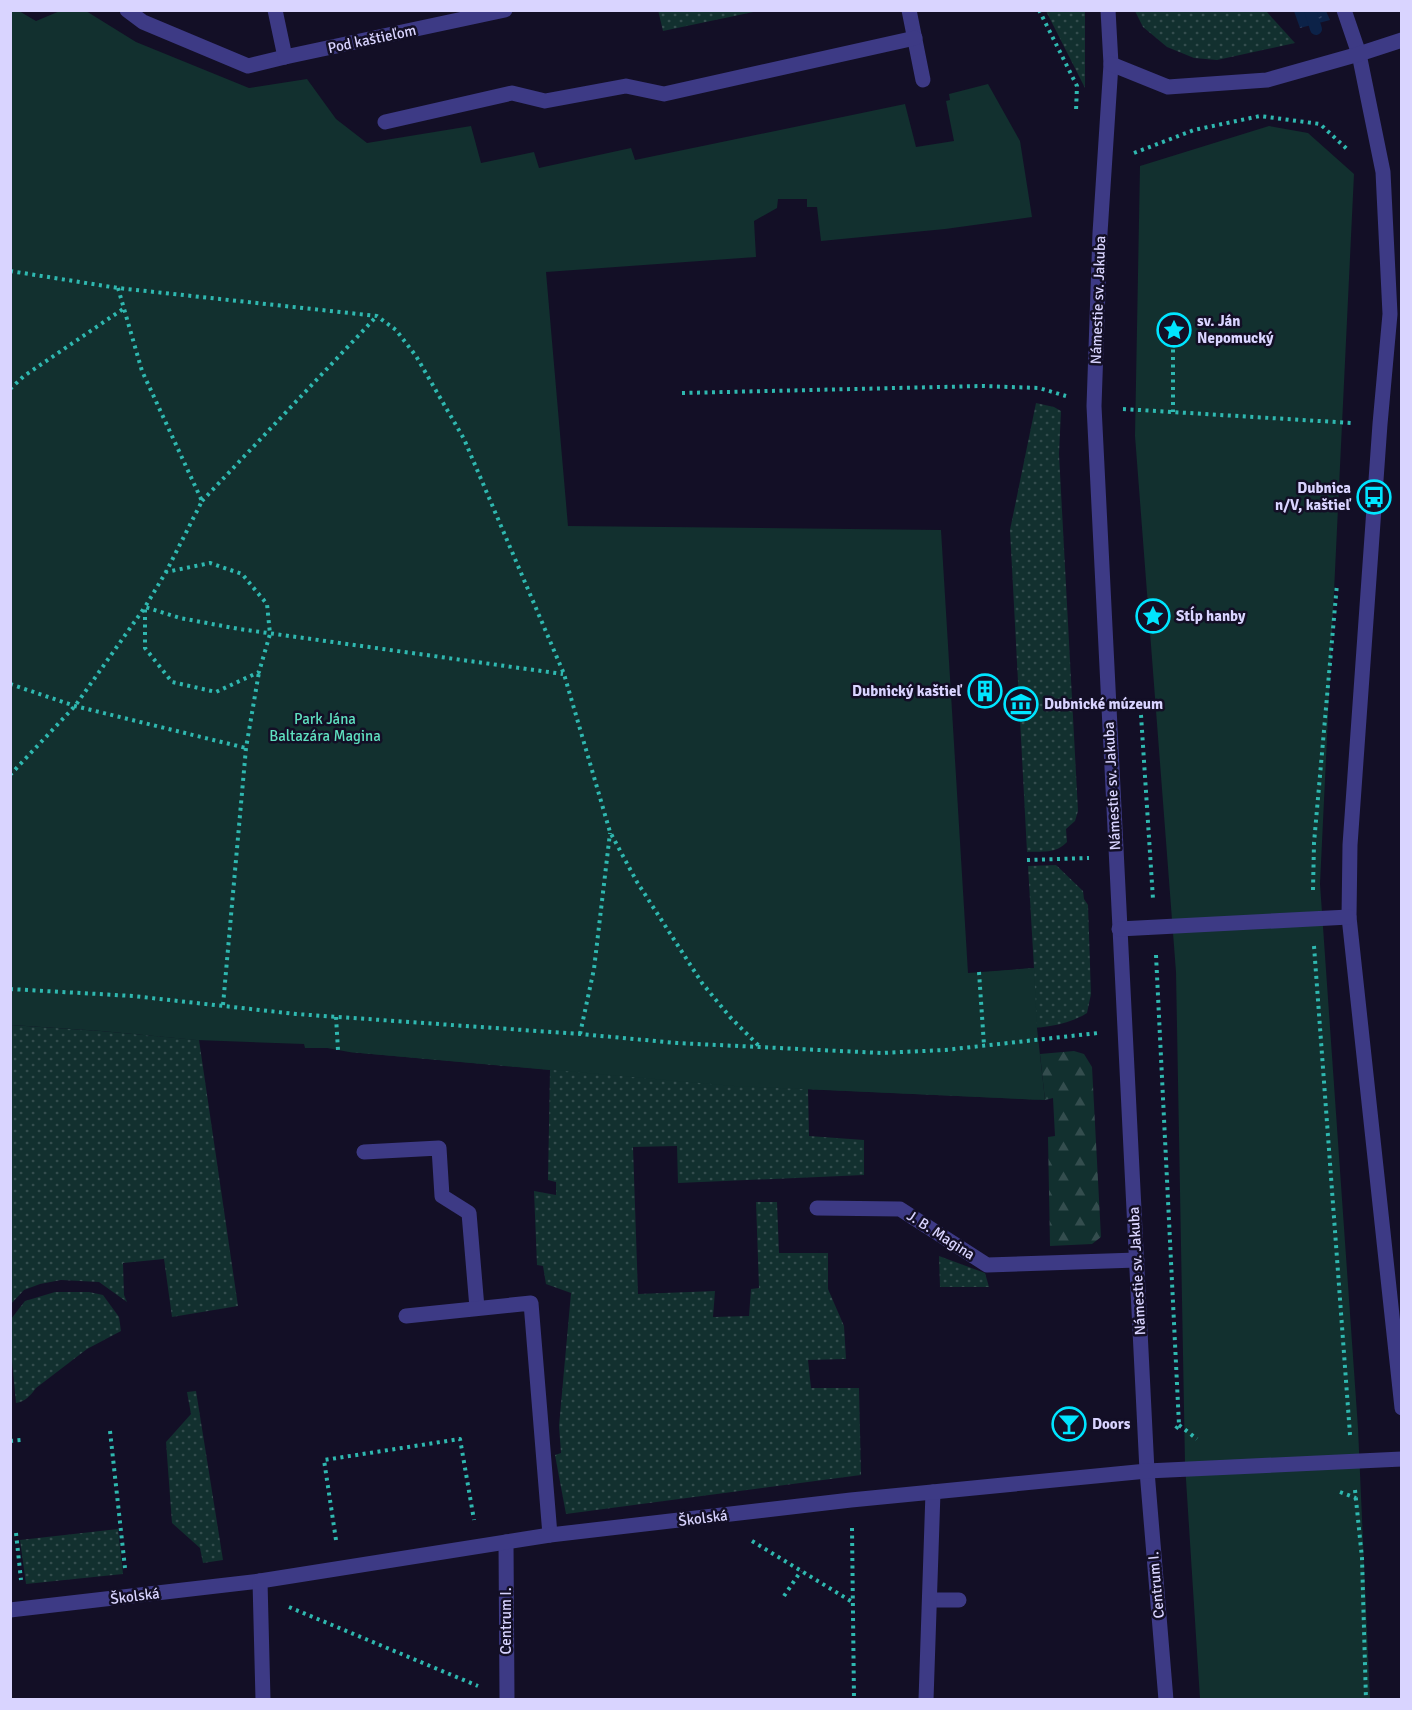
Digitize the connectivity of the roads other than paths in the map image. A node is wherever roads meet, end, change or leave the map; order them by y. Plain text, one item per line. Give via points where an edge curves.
1 (127, 10) edge
2 (275, 10) edge
3 (505, 10) edge
4 (909, 10) edge
5 (1108, 10) edge
6 (1344, 10) edge
7 (915, 38) junction
8 (1401, 40) edge
9 (1359, 54) junction
10 (285, 57) junction
11 (1111, 64) junction
12 (923, 80) dead end
13 (385, 122) dead end
14 (1396, 312) edge
15 (1348, 917) junction
16 (1119, 929) junction
17 (364, 1152) dead end
18 (817, 1208) dead end
19 (1137, 1260) junction
20 (477, 1308) junction
21 (406, 1316) dead end
22 (1401, 1408) edge
23 (1401, 1459) edge
24 (1147, 1471) junction
25 (933, 1492) junction
26 (550, 1535) junction
27 (506, 1542) junction
28 (260, 1581) junction
29 (930, 1600) junction
30 (958, 1600) dead end
31 (18, 1609) edge
32 (507, 1698) edge
33 (263, 1700) edge
34 (926, 1700) edge
35 (1166, 1700) edge

1 - 10 street, Pod kaštieľom via 143,22 248,66
2 - 10 street
3 - 10 street, Pod kaštieľom
4 - 7 street
5 - 11 street
6 - 9 street
7 - 12 street
7 - 13 street via 664,94 626,86 545,101 512,93
8 - 9 street
9 - 11 street via 1267,80 1168,87
9 - 14 street via 1383,172
11 - 16 street, Námestie sv. Jakuba via 1094,406
14 - 15 street via 1380,424
15 - 16 street
15 - 22 street
16 - 19 street, Námestie sv. Jakuba
17 - 20 street via 439,1148 442,1197 469,1213
18 - 19 street, J. B. Magina via 900,1209 987,1265
19 - 24 street, Námestie sv. Jakuba
20 - 21 street
20 - 26 street via 531,1303
23 - 24 street, Školská
24 - 25 street, Školská
24 - 35 street, Centrum I.
25 - 26 street, Školská
25 - 29 street
26 - 27 street, Školská
27 - 28 street, Školská
27 - 32 street, Centrum I.
28 - 31 street, Školská
28 - 33 street
29 - 30 street
29 - 34 street

